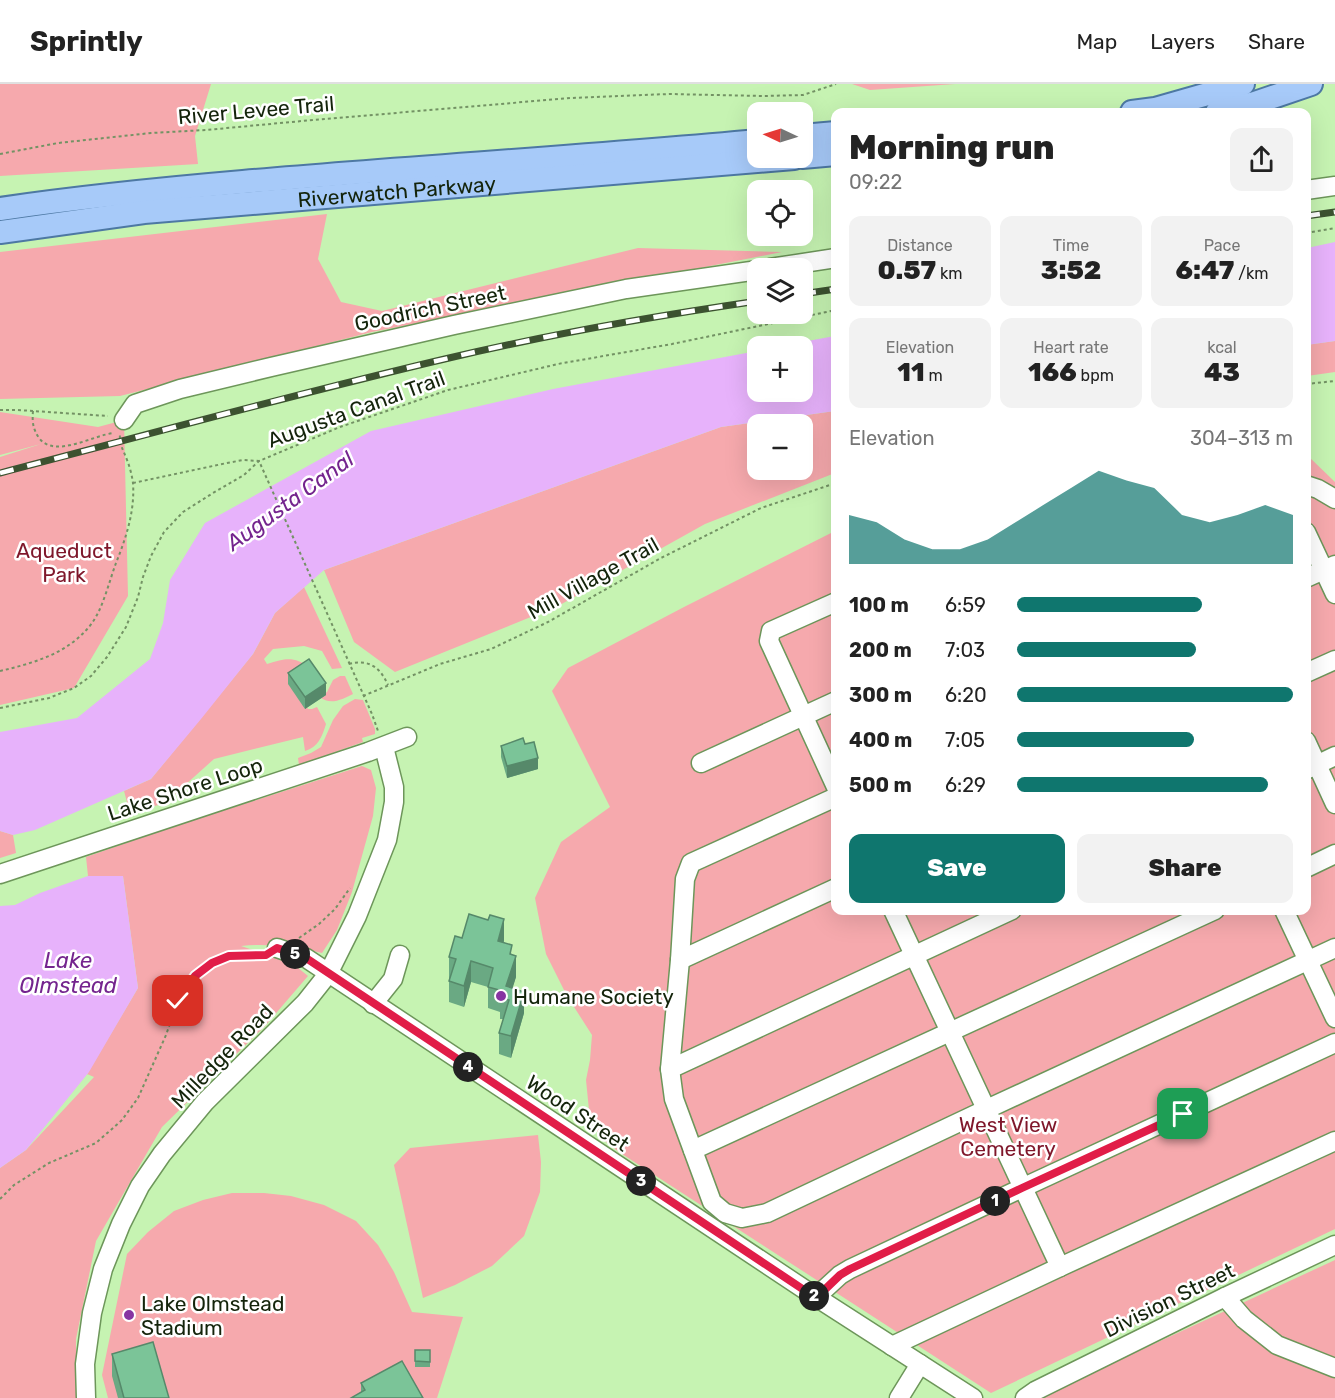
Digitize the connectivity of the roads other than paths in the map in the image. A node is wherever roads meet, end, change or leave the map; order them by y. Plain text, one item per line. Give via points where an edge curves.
1 (1243, 84) edge
2 (1311, 84) edge
3 (1159, 108) edge
4 (1234, 108) edge
5 (831, 133) edge
6 (813, 135) edge
7 (747, 142) edge
8 (831, 154) edge
9 (813, 156) edge
10 (747, 162) edge
11 (1335, 186) edge
12 (1311, 189) edge
13 (0, 209) edge
14 (0, 232) edge
15 (831, 259) edge
16 (813, 261) edge
17 (747, 272) edge
18 (122, 426) road end
19 (1311, 487) edge
20 (1335, 499) edge
21 (1311, 539) edge
22 (1330, 567) edge
23 (1311, 576) edge
24 (1335, 594) edge
25 (831, 604) edge
26 (1335, 660) edge
27 (1311, 671) edge
28 (831, 703) edge
29 (802, 716) junction
30 (407, 737) dead end
31 (382, 741) junction
32 (1335, 756) edge
33 (701, 763) dead end
34 (1312, 767) edge
35 (831, 777) edge
36 (831, 799) edge
37 (1335, 804) edge
38 (1335, 854) edge
39 (1311, 866) edge
40 (0, 874) edge
41 (831, 890) edge
42 (895, 915) edge
43 (1001, 915) edge
44 (1204, 915) edge
45 (1286, 915) edge
46 (1335, 948) edge
47 (272, 951) road end
48 (400, 955) dead end
49 (915, 956) junction
50 (680, 960) junction
51 (1307, 962) junction
52 (328, 974) junction
53 (373, 1004) junction
54 (1335, 1018) edge
55 (950, 1032) junction
56 (1335, 1043) edge
57 (670, 1069) junction
58 (987, 1109) junction
59 (1335, 1141) edge
60 (693, 1150) junction
61 (1022, 1188) junction
62 (1335, 1245) edge
63 (1060, 1267) junction
64 (1225, 1297) junction
65 (816, 1298) junction
66 (892, 1346) junction
67 (920, 1364) junction
68 (1335, 1368) edge
69 (86, 1398) edge
70 (899, 1398) edge
71 (973, 1398) edge
72 (1025, 1398) edge

1 - 3 main road
2 - 4 main road
5 - 6 main road
7 - 13 main road, Riverwatch Parkway via 161,189
8 - 9 main road
10 - 14 main road, Riverwatch Parkway via 144,212
11 - 12 street
15 - 16 street
17 - 18 street, Goodrich Street via 626,289 180,389 135,404
19 - 20 street
21 - 22 street
22 - 23 street
22 - 24 street
25 - 29 street via 771,631 769,641
26 - 27 street
28 - 29 street
29 - 33 street
29 - 35 street
30 - 31 street, Lake Shore Loop
31 - 40 street, Lake Shore Loop
31 - 52 street, Milledge Road via 394,787 387,840 357,916
32 - 34 street
34 - 37 street
36 - 50 street via 691,863 685,879
38 - 39 street
41 - 50 street
42 - 49 street
43 - 49 street
44 - 55 street
45 - 51 street
46 - 51 street
47 - 52 street, Wood Street via 306,958
48 - 53 street via 393,979
49 - 55 street
49 - 57 street
50 - 57 street
51 - 54 street
51 - 58 street
52 - 53 street, Wood Street
52 - 69 street, Milledge Road via 305,1003 206,1102 140,1185 103,1269 85,1364
53 - 65 street, Wood Street
55 - 58 street
55 - 60 street
56 - 61 street
57 - 60 street via 674,1099
58 - 60 street via 767,1213 742,1218 725,1213 712,1202
58 - 61 street
59 - 63 street
61 - 63 street
61 - 65 street via 850,1269
62 - 64 street, Division Street
63 - 66 street
64 - 68 street via 1277,1346
64 - 72 street, Division Street
65 - 66 street, Wood Street
66 - 67 street, Wood Street
67 - 70 street
67 - 71 street, Wood Street

